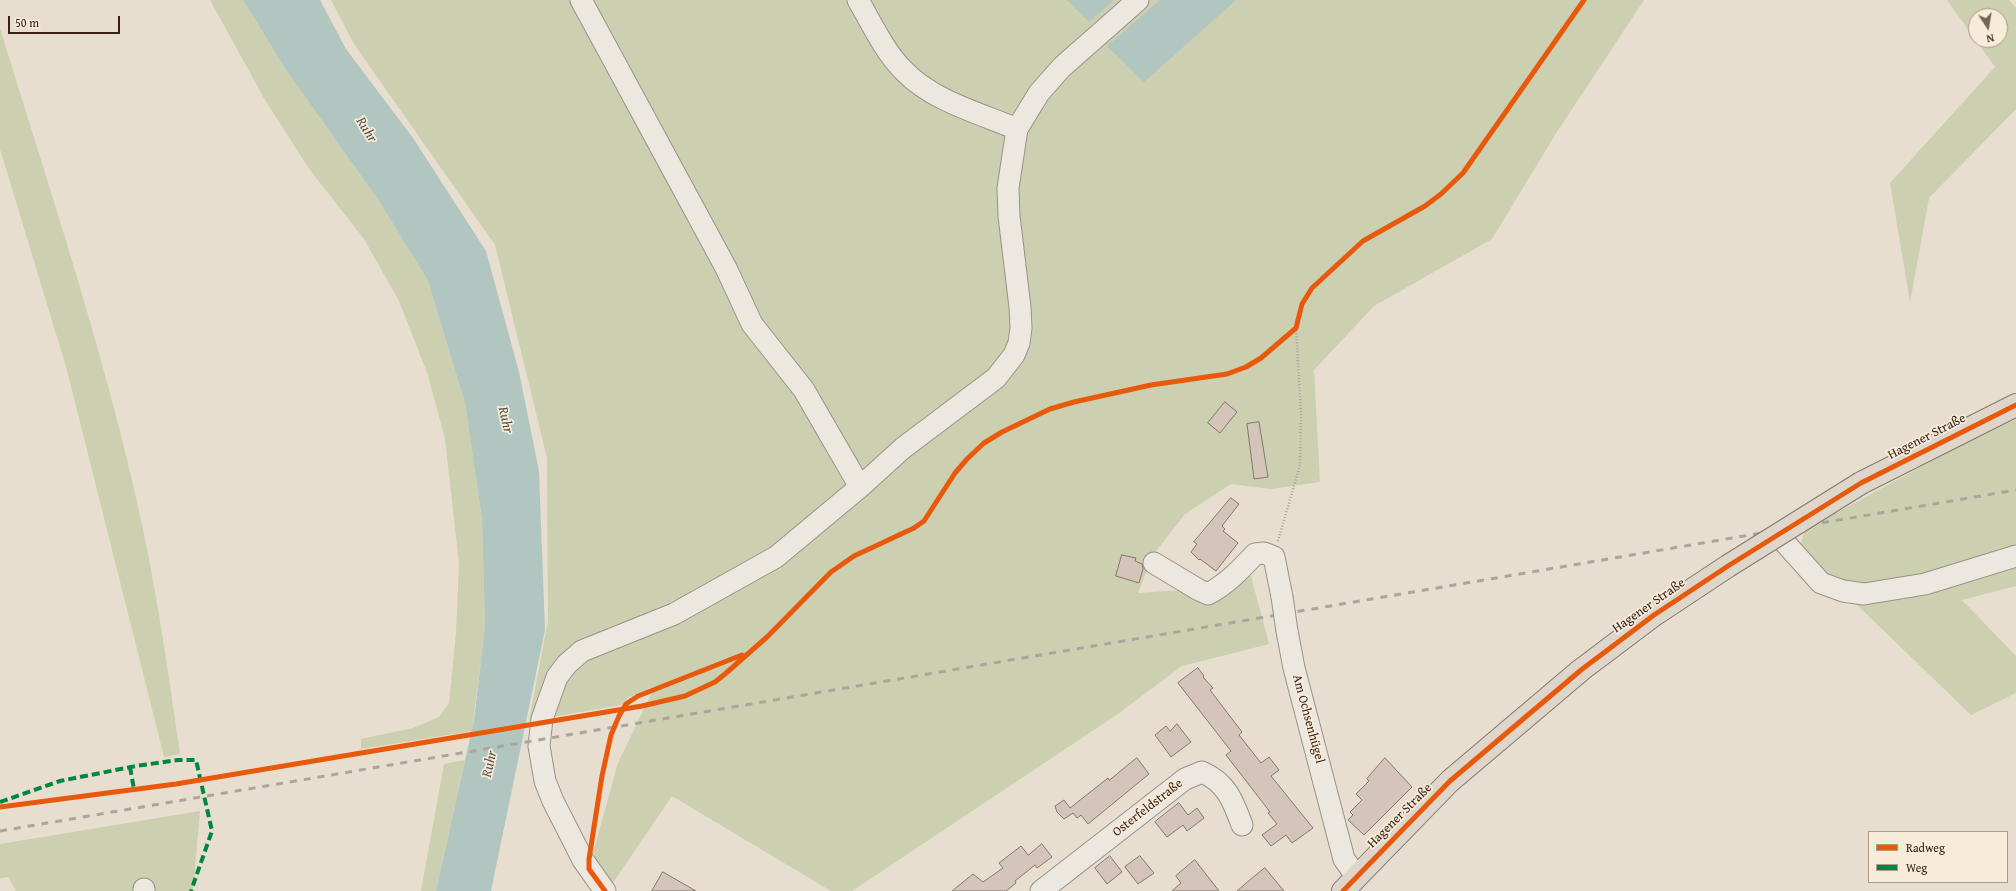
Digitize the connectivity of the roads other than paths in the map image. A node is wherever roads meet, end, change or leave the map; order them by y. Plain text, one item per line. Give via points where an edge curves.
1 (581, 0) edge
2 (858, 0) edge
3 (1138, 0) edge
4 (1017, 129) junction
5 (2016, 405) edge
6 (860, 487) junction
7 (1778, 535) junction
8 (2016, 556) edge
9 (1154, 563) dead end
10 (1242, 825) dead end
11 (1349, 884) edge
12 (605, 891) edge
13 (1041, 891) edge

1 - 6 street via 726,268 752,324 804,390
2 - 4 street via 885,48 916,82 936,95
3 - 4 street via 1062,67 1039,93
4 - 6 street via 1008,188 1021,321 1019,343 1014,355 996,378 903,448
5 - 7 main road, Hagener Straße, bridge via 1861,483
6 - 12 street via 776,557 674,614 582,651 560,672 542,719 539,746 545,781 589,869
7 - 8 street via 1821,583 1843,591 1864,594 1925,584
7 - 11 main road, Hagener Straße, bridge via 1654,615 1581,670 1450,781
9 - 11 street, Am Ochsenhügel, bridge via 1208,594 1234,576 1256,554 1264,553 1274,557 1294,668
10 - 13 street, Osterfeldstraße via 1230,795 1214,777 1202,772 1185,779

